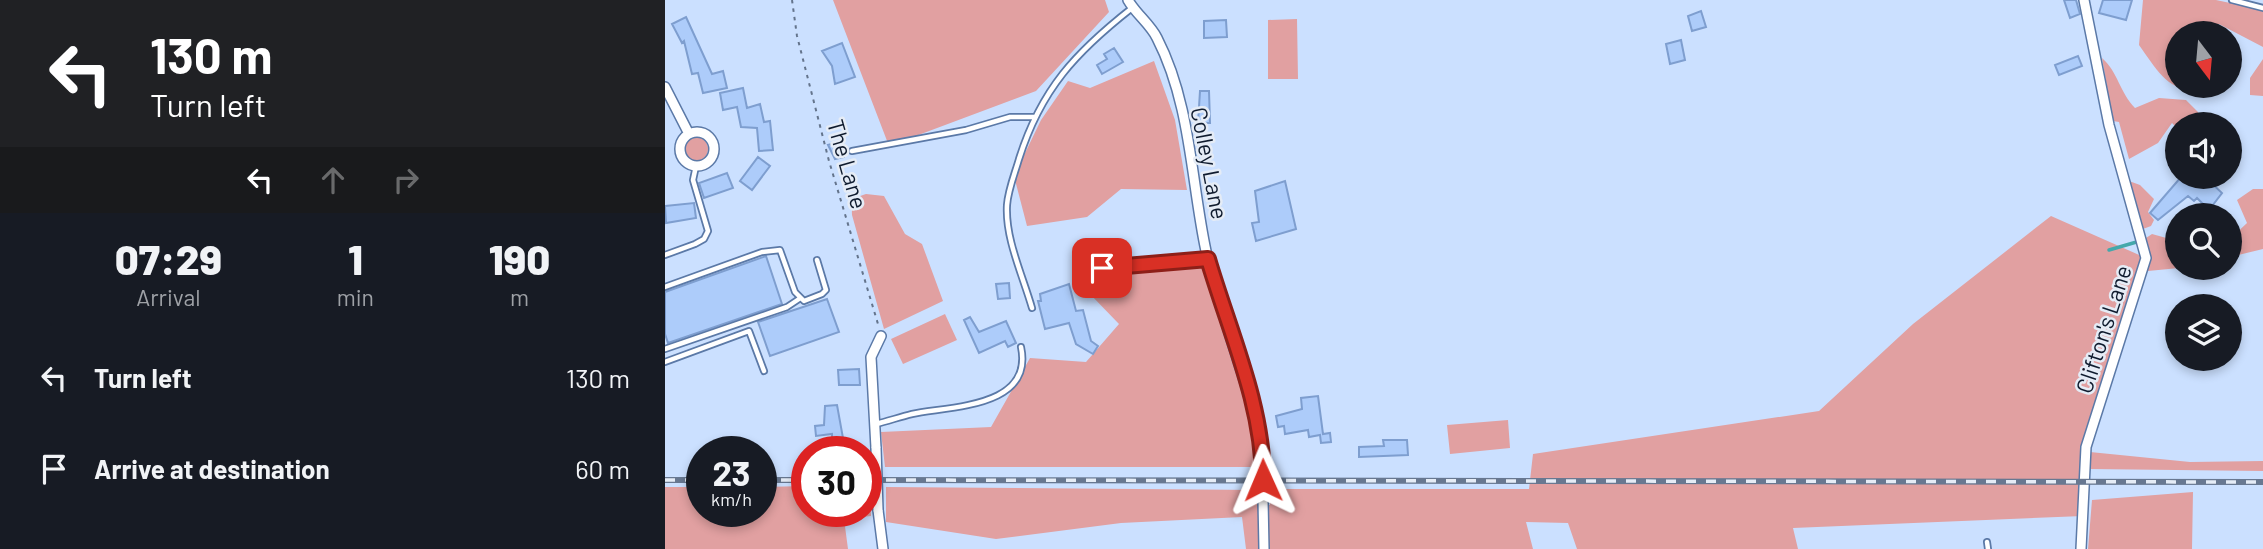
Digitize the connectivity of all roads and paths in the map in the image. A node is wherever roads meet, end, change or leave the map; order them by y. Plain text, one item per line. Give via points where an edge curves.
1 (792, 0) edge
2 (2084, 0) edge
3 (2232, 0) edge
4 (1131, 4) edge
5 (2263, 8) edge
6 (665, 87) edge
7 (1035, 117) junction
8 (689, 134) junction
9 (852, 151) dead end
10 (695, 166) junction
11 (665, 255) edge
12 (1208, 259) junction
13 (817, 260) dead end
14 (1082, 280) dead end
15 (665, 287) edge
16 (799, 299) junction
17 (1032, 308) dead end
18 (881, 335) joint
19 (1021, 347) dead end
20 (665, 349) edge
21 (665, 362) edge
22 (764, 371) dead end
23 (876, 424) junction
24 (1987, 542) dead end
25 (883, 549) edge
26 (1264, 549) edge
27 (1988, 549) edge
28 (2081, 549) edge

1 - 18 path, The Lane via 828,161
2 - 28 street, Clifton's Lane via 2109,125 2146,258 2086,447
3 - 5 lane
4 - 7 lane via 1064,69
4 - 12 street, Colley Lane via 1157,37 1177,94 1195,168
6 - 8 street
7 - 9 lane via 1010,117
7 - 17 lane via 1007,205 1011,240
8 - 10 street via 680,152
8 - 10 street via 706,136 713,145 709,161
10 - 11 lane via 694,184 708,231 705,239
12 - 14 lane via 1117,265 1091,272
12 - 26 street, Colley Lane, bridge via 1263,446
13 - 16 lane via 826,289 810,299
15 - 16 lane via 780,250
16 - 20 lane
18 - 23 street via 871,357
19 - 23 lane via 1022,365 1002,394 971,406
21 - 22 lane via 749,331
23 - 25 street, bridge
24 - 27 lane

